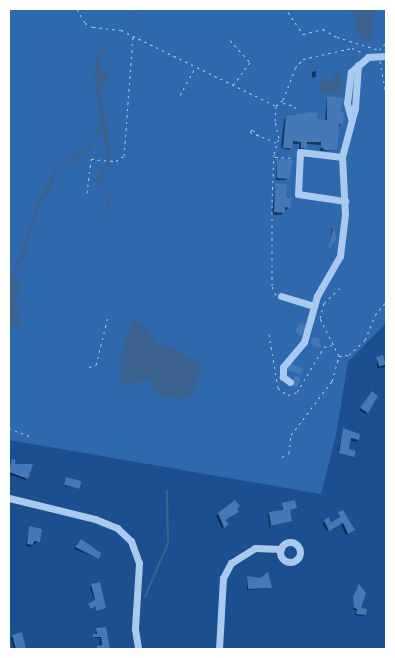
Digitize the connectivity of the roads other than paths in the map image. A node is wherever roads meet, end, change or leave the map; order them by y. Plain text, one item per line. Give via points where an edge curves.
1 (386, 56) edge
2 (342, 157) junction
3 (345, 201) junction
4 (281, 296) road end
5 (314, 306) junction
6 (290, 382) dead end
7 (9, 498) edge
8 (281, 549) dead end
9 (138, 649) edge
10 (219, 649) edge

1 - 2 street via 371,56 358,65 352,118
2 - 3 street
2 - 3 street via 300,152 298,194
3 - 5 street via 340,256
4 - 5 street
5 - 6 street via 304,342 283,367 283,377
7 - 9 street via 95,519 117,528 131,541 139,563 135,629
8 - 10 street via 255,548 231,563 223,578

